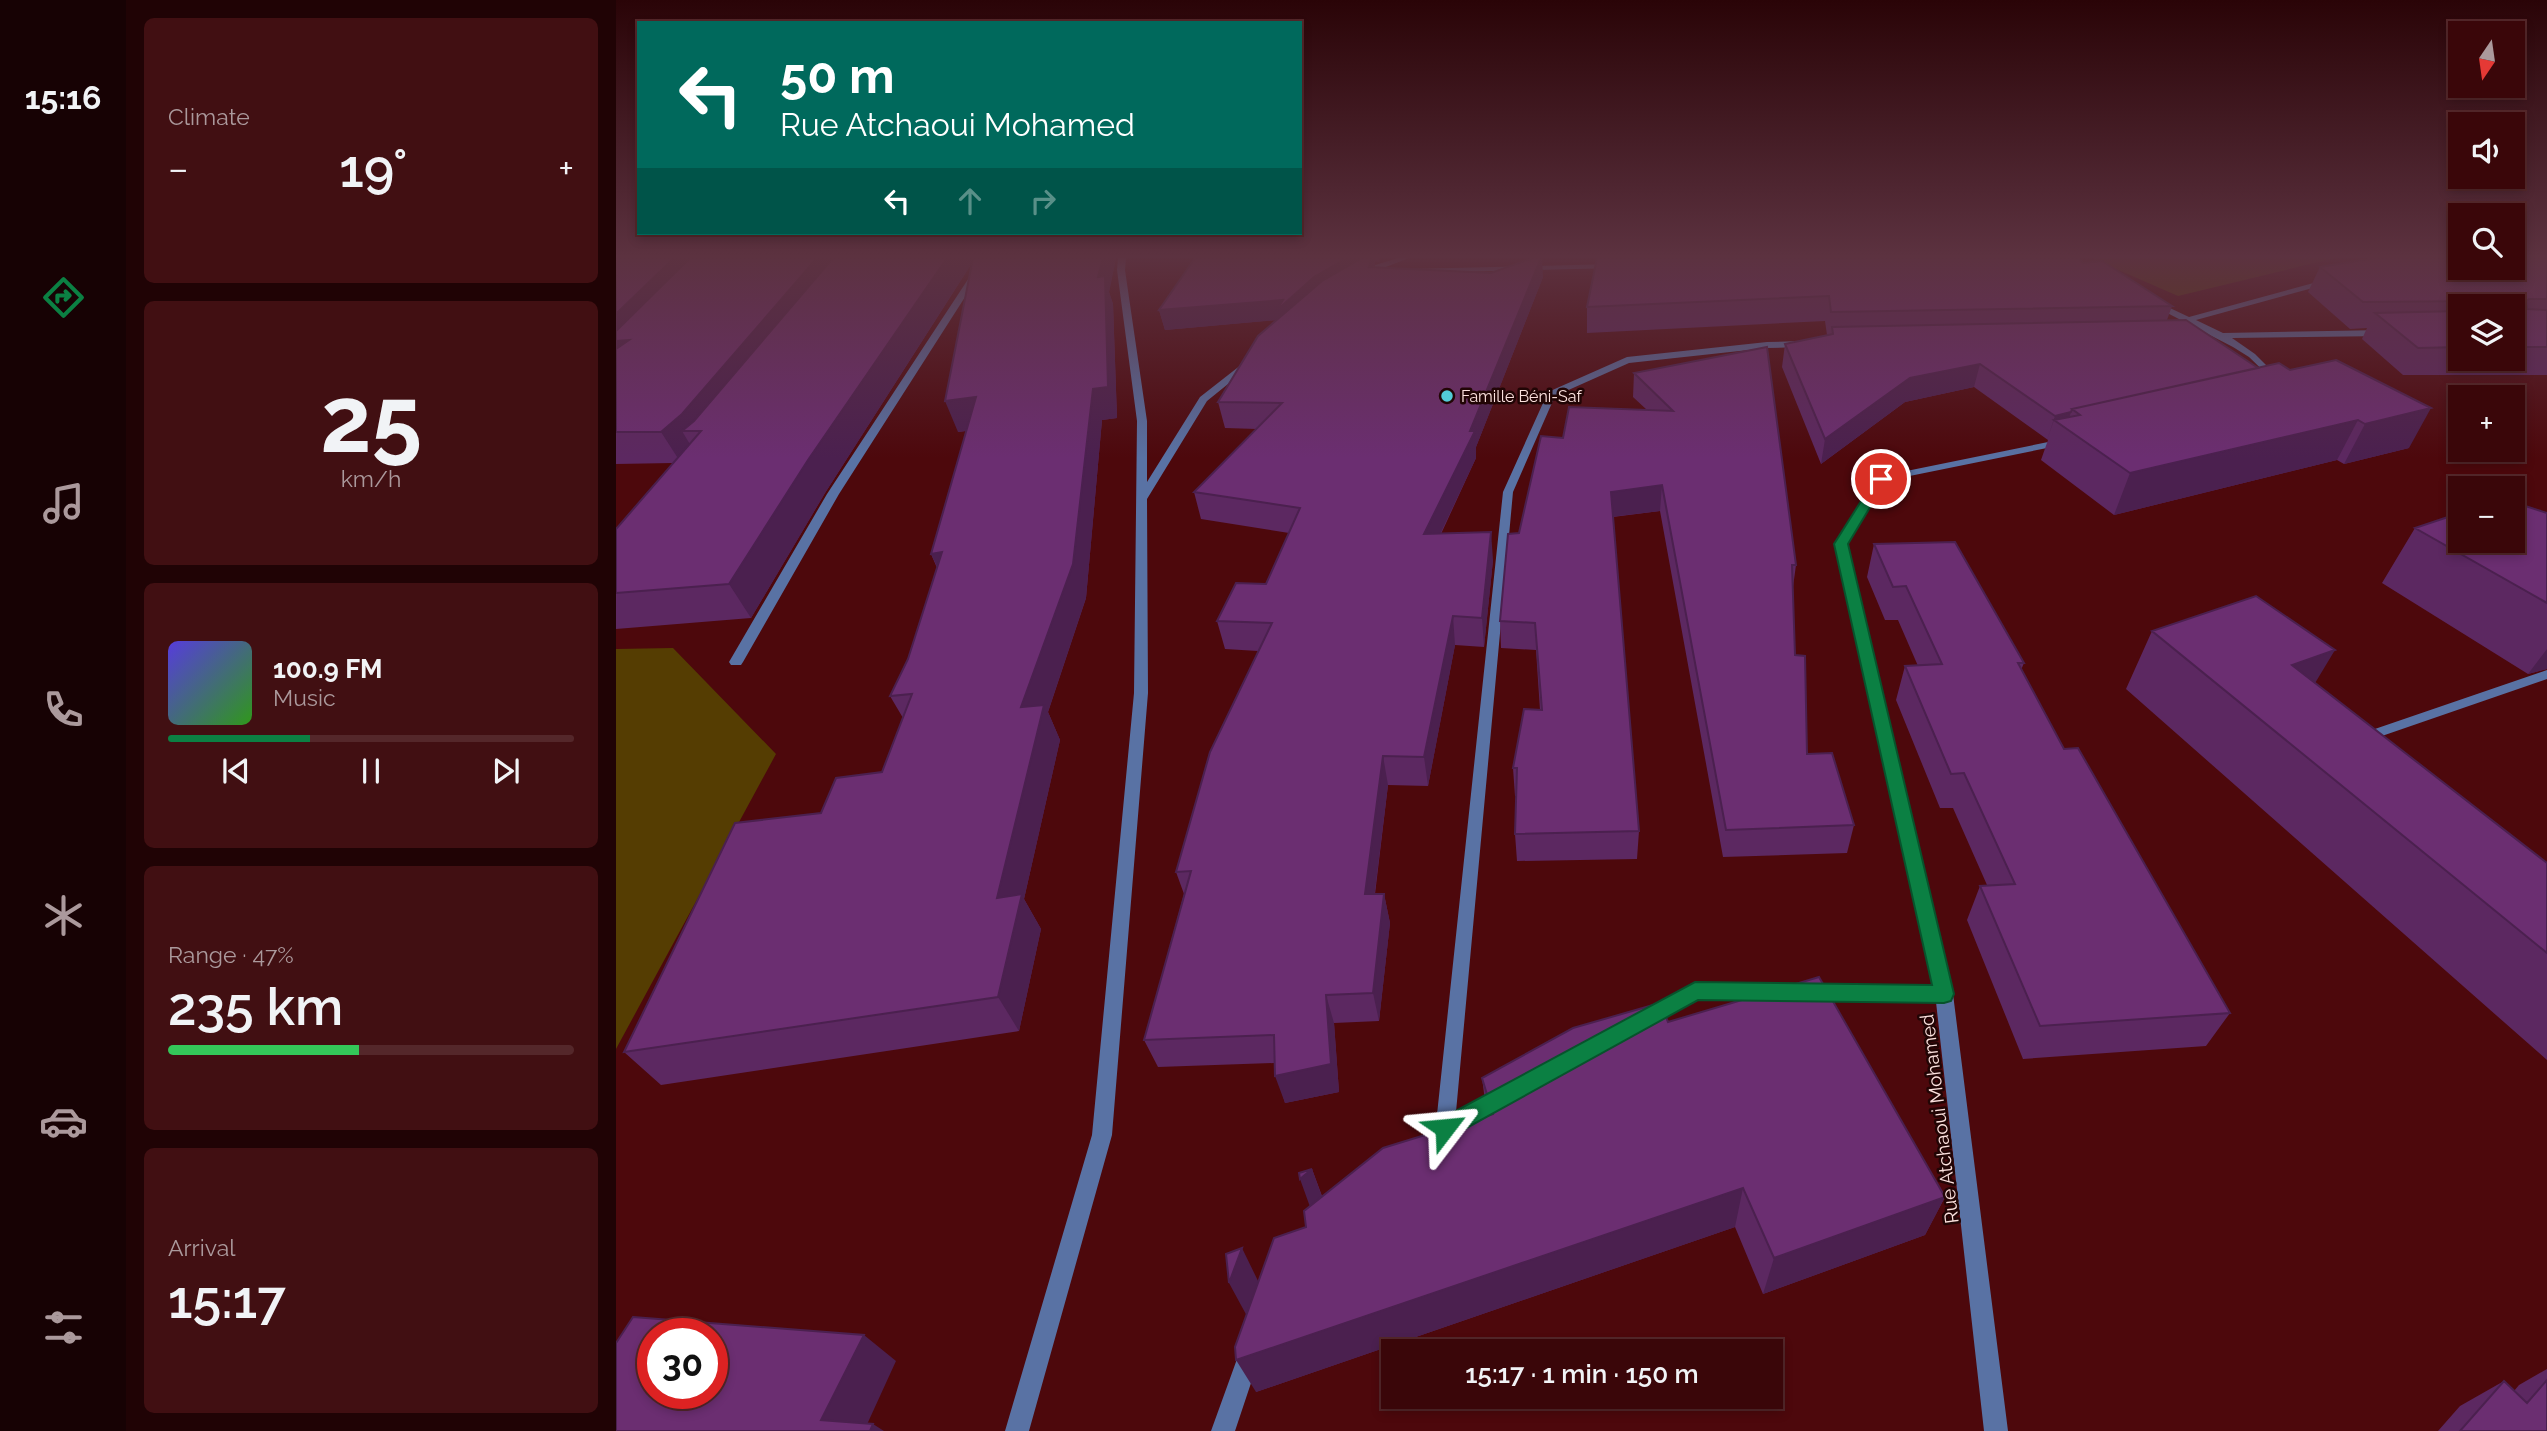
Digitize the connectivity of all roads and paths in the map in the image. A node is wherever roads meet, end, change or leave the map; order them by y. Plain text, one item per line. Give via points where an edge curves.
1 (943, 325) edge
2 (1129, 325) edge
3 (2198, 325) edge
4 (2394, 333) edge
5 (2220, 336) junction
6 (2196, 337) edge
7 (1821, 344) edge
8 (1256, 358) edge
9 (2268, 392) edge
10 (2076, 439) edge
11 (1142, 499) junction
12 (736, 662) dead end
13 (2547, 674) edge
14 (2374, 734) edge
15 (1944, 994) junction
16 (1636, 1024) edge
17 (1516, 1089) edge
18 (1445, 1128) junction
19 (1424, 1145) edge
20 (1255, 1340) edge
21 (1017, 1431) edge
22 (1223, 1431) edge
23 (1996, 1431) edge

1 - 12 street via 833,495
2 - 11 street via 1142,421
3 - 5 street
4 - 5 street
5 - 6 street
5 - 9 street via 2266,365 2279,385
7 - 18 street via 1627,360 1551,394 1508,492
8 - 11 street via 1203,399
10 - 15 street, Rue Atchaoui Mohamed via 1881,479 1841,544
11 - 21 street via 1141,693 1102,1135
13 - 14 street
15 - 16 street via 1695,991
15 - 23 street, Rue Atchaoui Mohamed
17 - 18 street
18 - 19 street
20 - 22 street

